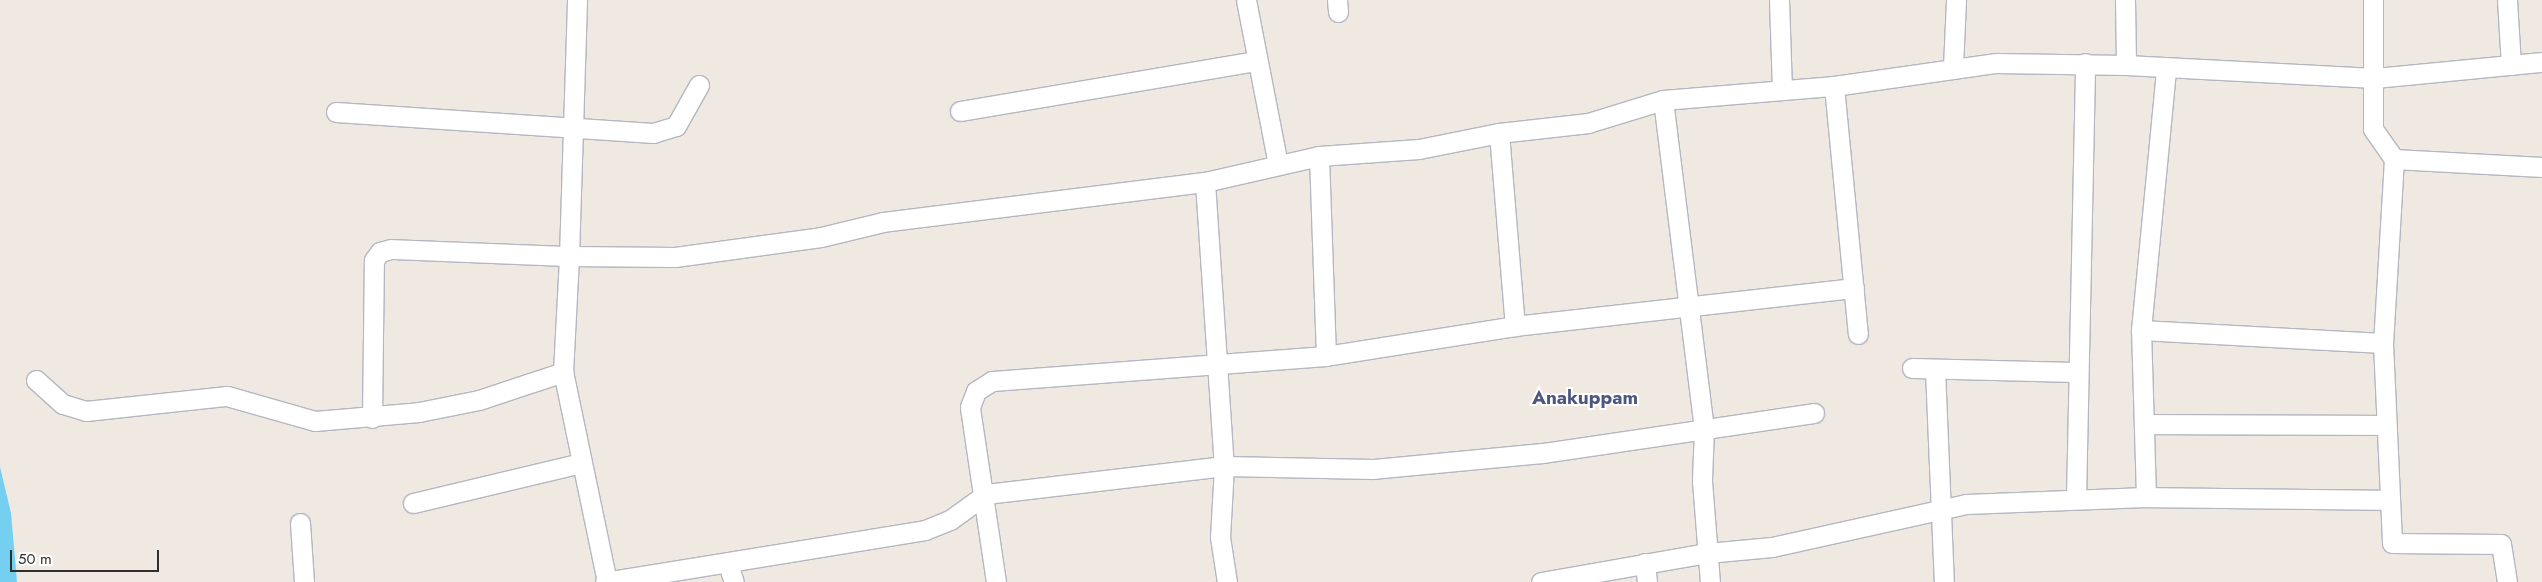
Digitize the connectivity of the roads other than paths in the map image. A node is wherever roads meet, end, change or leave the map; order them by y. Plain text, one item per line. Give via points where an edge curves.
1 (577, 0) edge
2 (1246, 0) edge
3 (1779, 0) edge
4 (1956, 0) edge
5 (2125, 0) edge
6 (2373, 0) edge
7 (2507, 0) edge
8 (1256, 61) junction
9 (2542, 62) edge
10 (2085, 64) junction
11 (2126, 65) junction
12 (2511, 65) junction
13 (1954, 67) junction
14 (2166, 68) junction
15 (2375, 78) junction
16 (699, 85) dead end
17 (1834, 86) junction
18 (1782, 89) junction
19 (1663, 100) junction
20 (960, 111) dead end
21 (336, 112) dead end
22 (570, 127) junction
23 (1499, 133) junction
24 (1319, 156) junction
25 (2394, 160) junction
26 (1278, 164) junction
27 (2542, 167) edge
28 (1205, 182) junction
29 (569, 256) junction
30 (1854, 288) junction
31 (1686, 306) junction
32 (1514, 326) junction
33 (2141, 330) junction
34 (1858, 334) dead end
35 (2383, 343) junction
36 (1326, 356) junction
37 (1216, 363) junction
38 (1912, 368) dead end
39 (1935, 370) junction
40 (563, 372) junction
41 (2076, 372) junction
42 (36, 380) dead end
43 (1814, 413) dead end
44 (372, 418) junction
45 (2144, 424) junction
46 (2386, 425) junction
47 (1704, 428) junction
48 (581, 463) junction
49 (1224, 466) junction
50 (986, 494) junction
51 (2146, 497) junction
52 (2076, 499) junction
53 (2389, 500) junction
54 (414, 503) dead end
55 (1939, 508) junction
56 (300, 523) dead end
57 (1707, 553) junction
58 (1645, 563) junction
59 (728, 564) junction
60 (304, 582) edge
61 (606, 582) edge
62 (734, 582) edge
63 (996, 582) edge
64 (1226, 582) edge
65 (1541, 582) edge
66 (1647, 582) edge
67 (1710, 582) edge
68 (1944, 582) edge
69 (2507, 582) edge

1 - 22 street
2 - 8 street
3 - 18 street
4 - 13 street
5 - 11 street
6 - 15 street
7 - 12 street
8 - 20 street
8 - 26 street
9 - 12 street
10 - 11 street
10 - 13 street
10 - 41 street
11 - 14 street
12 - 15 street
13 - 17 street
14 - 15 street
14 - 33 street
15 - 25 street via 2373,129
16 - 22 street via 683,118 668,131
17 - 18 street
17 - 30 street
18 - 19 street
19 - 23 street via 1588,124
19 - 31 street
21 - 22 street
22 - 29 street
23 - 24 street via 1419,149
23 - 32 street
24 - 26 street
24 - 36 street
25 - 27 street
25 - 35 street
26 - 28 street
28 - 29 street via 883,222 821,238 675,257
28 - 37 street
29 - 40 street
29 - 44 street via 391,249 380,252 374,260
30 - 31 street
30 - 34 street
31 - 32 street
31 - 47 street
32 - 36 street
33 - 35 street
33 - 45 street
35 - 46 street
36 - 37 street
37 - 49 street
37 - 50 street via 992,381 976,391 970,407
38 - 39 street
39 - 41 street
39 - 55 street
40 - 44 street via 479,400
40 - 48 street
41 - 52 street
42 - 44 street via 63,404 86,412 227,396 315,421
43 - 47 street
45 - 46 street
45 - 51 street
46 - 53 street
47 - 49 street via 1543,453 1373,469
47 - 57 street via 1702,481
48 - 54 street
48 - 61 street
49 - 50 street
49 - 64 street via 1220,537
50 - 59 street via 950,520 925,530
50 - 63 street
51 - 52 street
51 - 53 street
52 - 55 street
53 - 69 street via 2392,543 2501,544
55 - 57 street via 1772,547
55 - 68 street
56 - 60 street
57 - 58 street
57 - 67 street
58 - 65 street
58 - 66 street
59 - 61 street
59 - 62 street

